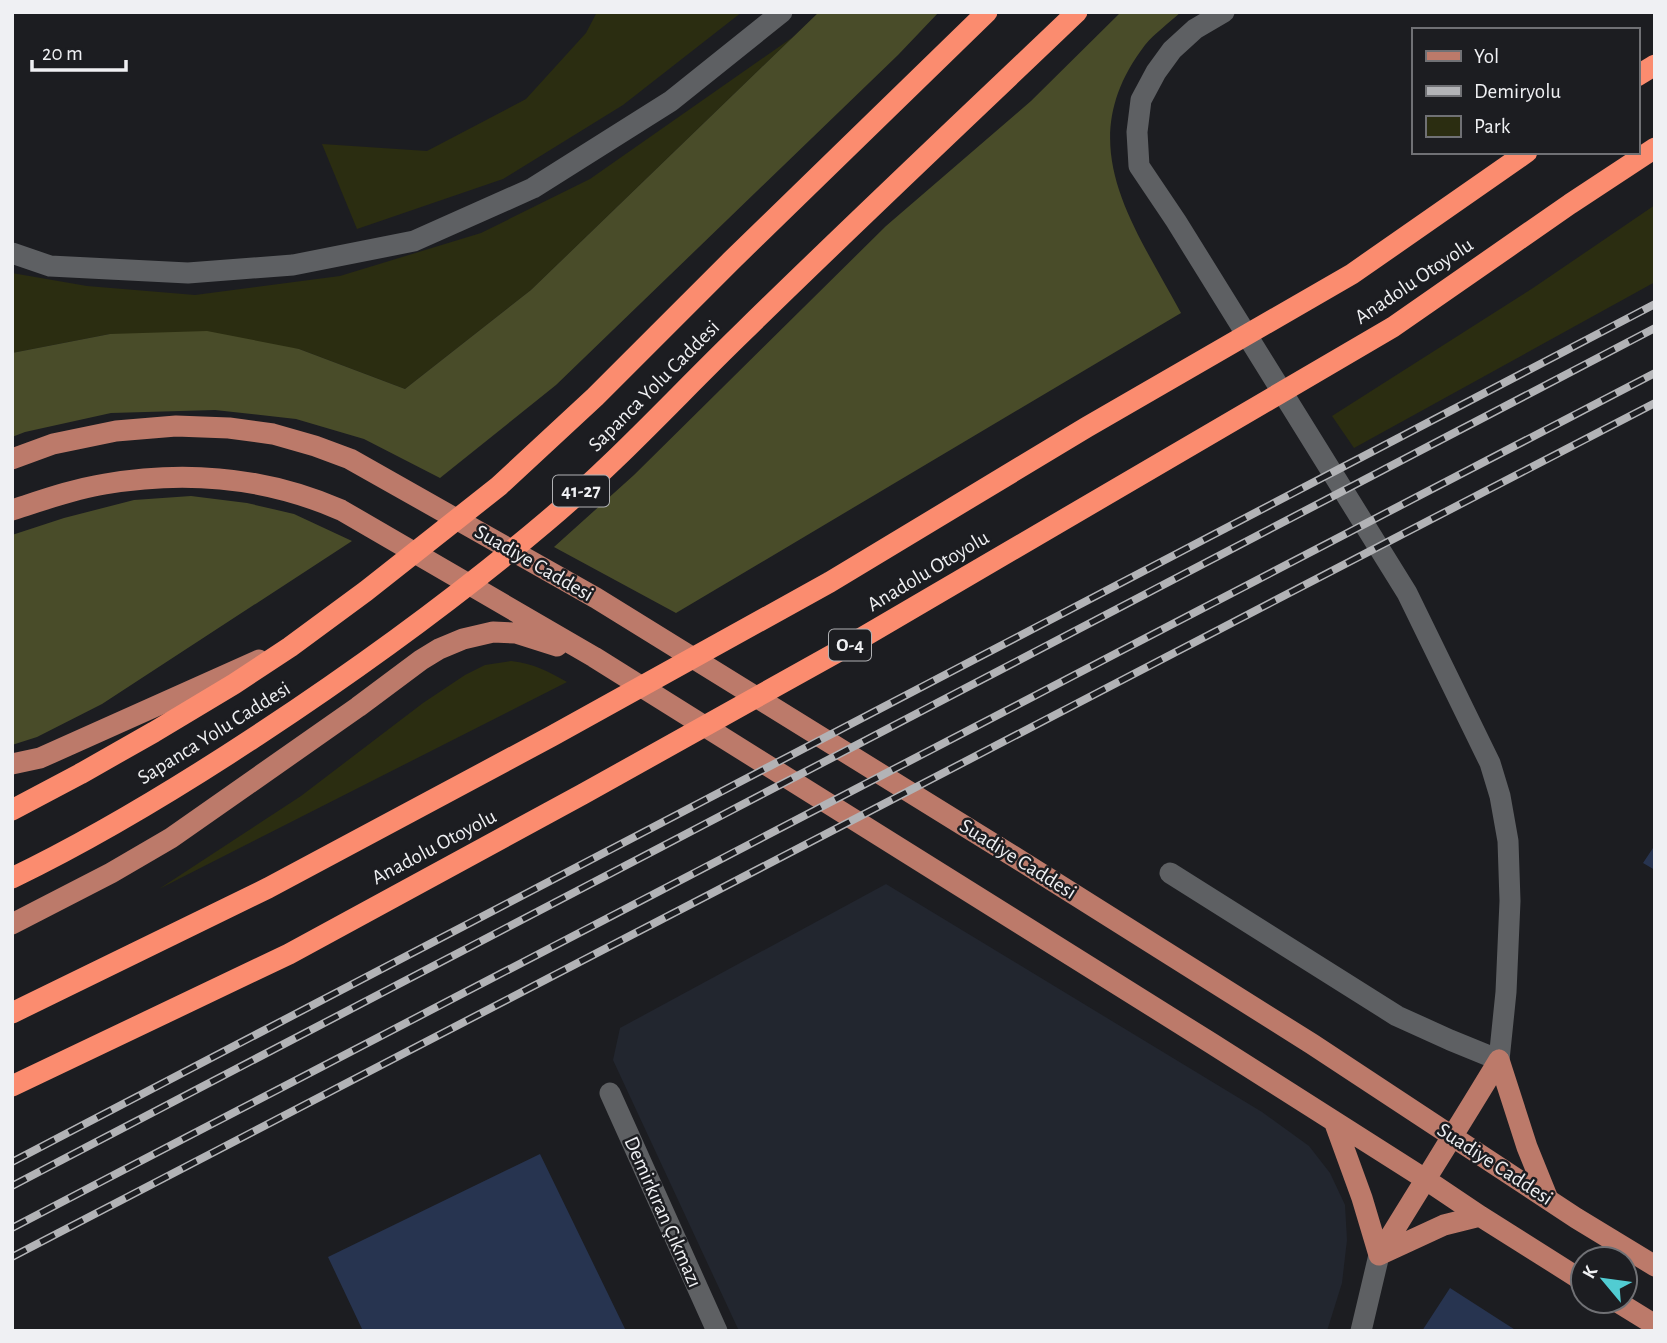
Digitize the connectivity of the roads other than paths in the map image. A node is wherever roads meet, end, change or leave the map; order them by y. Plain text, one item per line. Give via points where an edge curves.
1 (782, 12) edge
2 (987, 12) edge
3 (1077, 12) edge
4 (1224, 12) edge
5 (1655, 65) edge
6 (1639, 75) edge
7 (1655, 148) edge
8 (1524, 154) edge
9 (12, 253) edge
10 (12, 459) edge
11 (12, 510) edge
12 (290, 647) junction
13 (594, 657) junction
14 (12, 764) edge
15 (12, 810) edge
16 (1170, 873) dead end
17 (12, 878) edge
18 (12, 924) edge
19 (12, 1013) edge
20 (1499, 1060) junction
21 (12, 1086) edge
22 (610, 1093) dead end
23 (1334, 1121) junction
24 (1453, 1137) junction
25 (1425, 1179) junction
26 (1548, 1199) junction
27 (1480, 1216) junction
28 (1379, 1255) junction
29 (1655, 1266) edge
30 (1569, 1272) edge
31 (1639, 1315) edge
32 (1655, 1325) edge
33 (717, 1331) edge
34 (1361, 1331) edge

1 - 9 street via 671,101 533,188 414,241 293,265 188,273 50,265
2 - 12 highway, Sapanca Yolu Caddesi via 596,397 499,486
3 - 17 highway, Sapanca Yolu Caddesi / 41-27 via 743,331 636,440 456,596 339,682 226,756
4 - 20 street via 1172,50 1140,100 1139,166 1407,593 1490,763 1508,841 1510,901
5 - 6 highway
7 - 21 highway, Anadolu Otoyolu / O-4 via 1393,327 842,650 289,954
8 - 19 highway, Anadolu Otoyolu via 1352,274 830,582 268,888
10 - 24 main road, Suadiye Caddesi via 53,444 116,431 176,426 274,435 350,459 596,598 1312,1044
11 - 13 main road via 104,484 156,478 206,477 286,490 341,510
12 - 14 main road via 40,758
12 - 15 highway, Sapanca Yolu Caddesi via 155,732
13 - 18 main road via 516,633 493,632 439,649 171,838
13 - 23 main road
16 - 20 street via 1397,1016
20 - 24 main road
20 - 26 main road
22 - 33 street, Demirkıran Çıkmazı
23 - 25 main road
23 - 28 main road
24 - 25 main road
24 - 26 main road, Suadiye Caddesi
25 - 27 main road
25 - 28 main road
26 - 29 main road, Suadiye Caddesi
27 - 28 main road via 1444,1225
27 - 30 main road
28 - 34 street
31 - 32 main road

